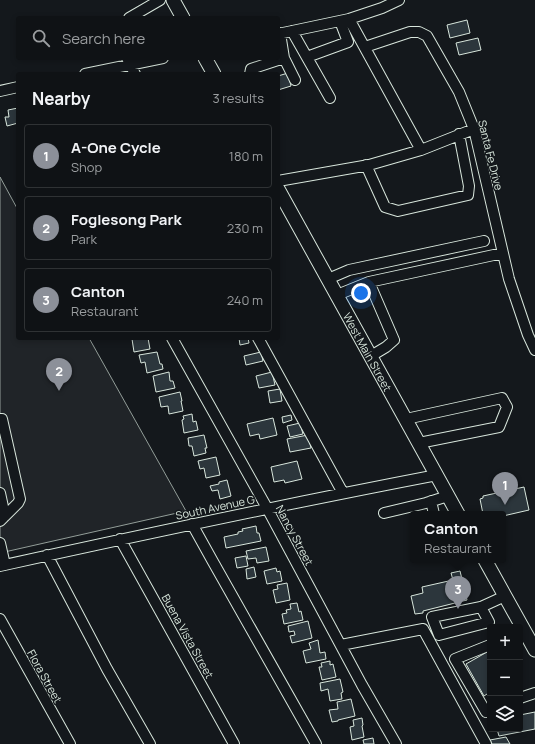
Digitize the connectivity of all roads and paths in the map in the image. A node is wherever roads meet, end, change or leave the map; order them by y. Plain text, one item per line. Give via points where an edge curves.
1 (160, 0) edge
2 (173, 0) edge
3 (399, 0) edge
4 (132, 16) edge
5 (182, 16) edge
6 (344, 20) junction
7 (292, 31) junction
8 (280, 33) edge
9 (280, 38) edge
10 (365, 47) junction
11 (307, 57) junction
12 (284, 58) junction
13 (280, 59) edge
14 (155, 60) edge
15 (206, 60) edge
16 (278, 60) edge
17 (131, 66) edge
18 (111, 72) edge
19 (213, 72) edge
20 (251, 72) edge
21 (295, 80) dead end
22 (16, 87) edge
23 (0, 91) edge
24 (330, 98) dead end
25 (474, 128) junction
26 (459, 134) junction
27 (421, 150) junction
28 (366, 165) junction
29 (280, 181) edge
30 (280, 193) edge
31 (484, 241) dead end
32 (502, 253) junction
33 (328, 279) junction
34 (369, 282) junction
35 (337, 295) junction
36 (173, 340) edge
37 (259, 340) edge
38 (535, 350) edge
39 (371, 356) junction
40 (0, 419) edge
41 (406, 419) junction
42 (419, 444) junction
43 (437, 475) junction
44 (0, 493) edge
45 (343, 493) junction
46 (448, 496) junction
47 (431, 501) junction
48 (267, 508) junction
49 (433, 511) edge
50 (456, 511) edge
51 (384, 513) dead end
52 (2, 519) edge
53 (192, 524) junction
54 (120, 539) junction
55 (0, 542) edge
56 (47, 555) junction
57 (487, 563) edge
58 (2, 565) edge
59 (505, 596) junction
60 (481, 607) junction
61 (0, 619) edge
62 (524, 640) edge
63 (341, 645) junction
64 (487, 646) edge
65 (535, 650) edge
66 (535, 692) edge
67 (523, 695) edge
68 (487, 712) edge
69 (70, 744) edge
70 (150, 744) edge
71 (234, 744) edge
72 (316, 744) edge
73 (396, 744) edge
74 (486, 744) edge

1 - 4 street
2 - 5 main road
3 - 6 street
6 - 7 street
6 - 10 street
6 - 11 street via 348,42
7 - 8 street
7 - 11 street
9 - 12 street
10 - 25 street, Santa Fe Drive via 410,32 419,32 427,36 459,92
10 - 27 street
11 - 24 street
12 - 13 street
12 - 21 street
14 - 17 street
15 - 19 main road
16 - 20 street via 252,69
17 - 18 street
22 - 23 street
25 - 26 street
25 - 32 street, Santa Fe Drive
26 - 27 street
26 - 28 street via 470,186 468,195 398,211 385,207
27 - 28 street
28 - 29 street
30 - 33 main road, West Main Street
31 - 33 street via 349,270
32 - 34 street
32 - 38 street, Santa Fe Drive
33 - 35 main road, West Main Street
34 - 35 street
34 - 39 street via 394,340
35 - 39 main road, West Main Street
36 - 48 street, Nancy Street
37 - 45 street
39 - 41 main road, West Main Street
40 - 52 street via 20,499
41 - 42 main road, West Main Street
41 - 42 street via 502,398 507,407 500,427
42 - 43 main road, West Main Street
43 - 45 street, South Avenue G
43 - 46 main road, West Main Street
44 - 52 street
45 - 48 street, South Avenue G
46 - 47 street
46 - 50 main road, West Main Street
47 - 49 street
47 - 51 street
48 - 53 street, South Avenue G
48 - 63 street, Nancy Street
53 - 54 street, South Avenue G
53 - 72 street
54 - 56 street, South Avenue G
54 - 71 street, Buena Vista Street
55 - 58 street
56 - 58 street, South Avenue G
56 - 70 street
57 - 59 main road
59 - 60 street
59 - 62 main road
60 - 60 street via 432,617 439,635 489,622
61 - 69 street, Flora Street
62 - 65 main road
63 - 73 street, Nancy Street
63 - 74 street via 423,629
64 - 68 street via 455,659
66 - 67 street

